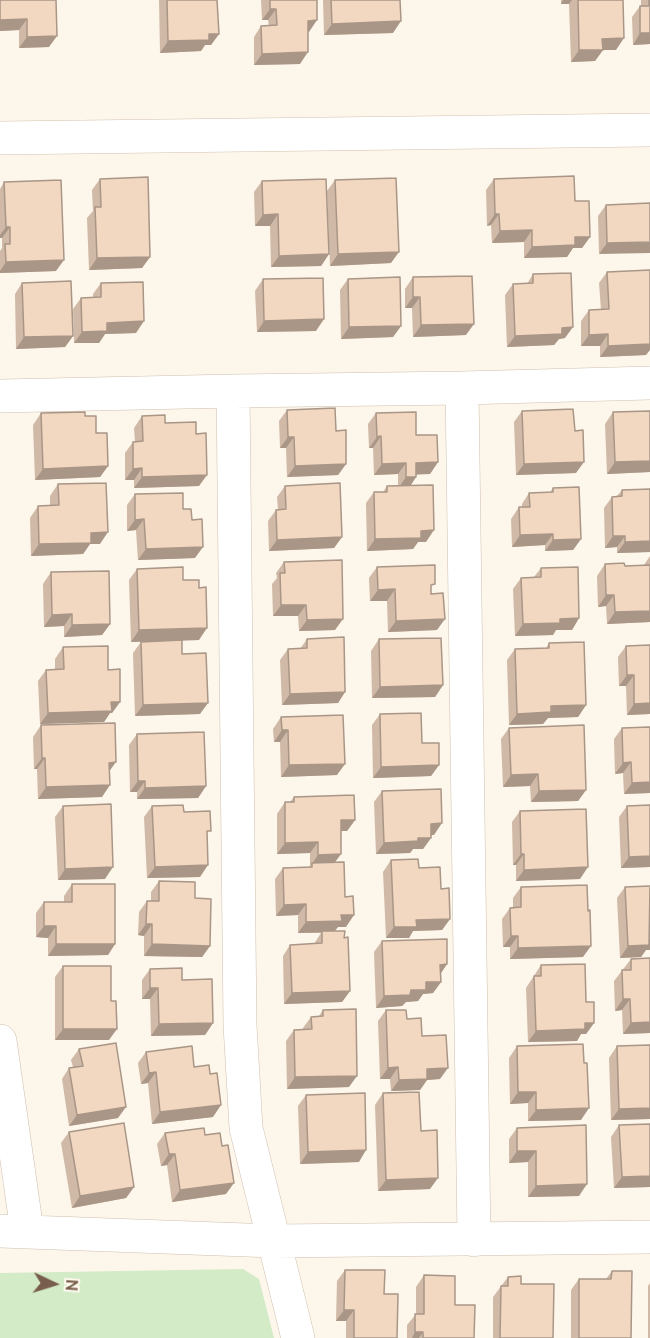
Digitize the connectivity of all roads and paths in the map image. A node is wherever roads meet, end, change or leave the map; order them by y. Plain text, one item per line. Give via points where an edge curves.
1 (650, 130) edge
2 (0, 138) edge
3 (650, 383) edge
4 (462, 388) junction
5 (233, 391) junction
6 (0, 396) edge
7 (0, 1041) edge
8 (14, 1231) edge
9 (650, 1237) edge
10 (474, 1240) junction
11 (274, 1241) junction
12 (298, 1338) edge

1 - 2 street
3 - 4 street
4 - 5 street
4 - 10 street
5 - 6 street
5 - 11 street via 240,1025 246,1128
7 - 8 street
8 - 11 street
9 - 10 street
10 - 11 street
11 - 12 street

